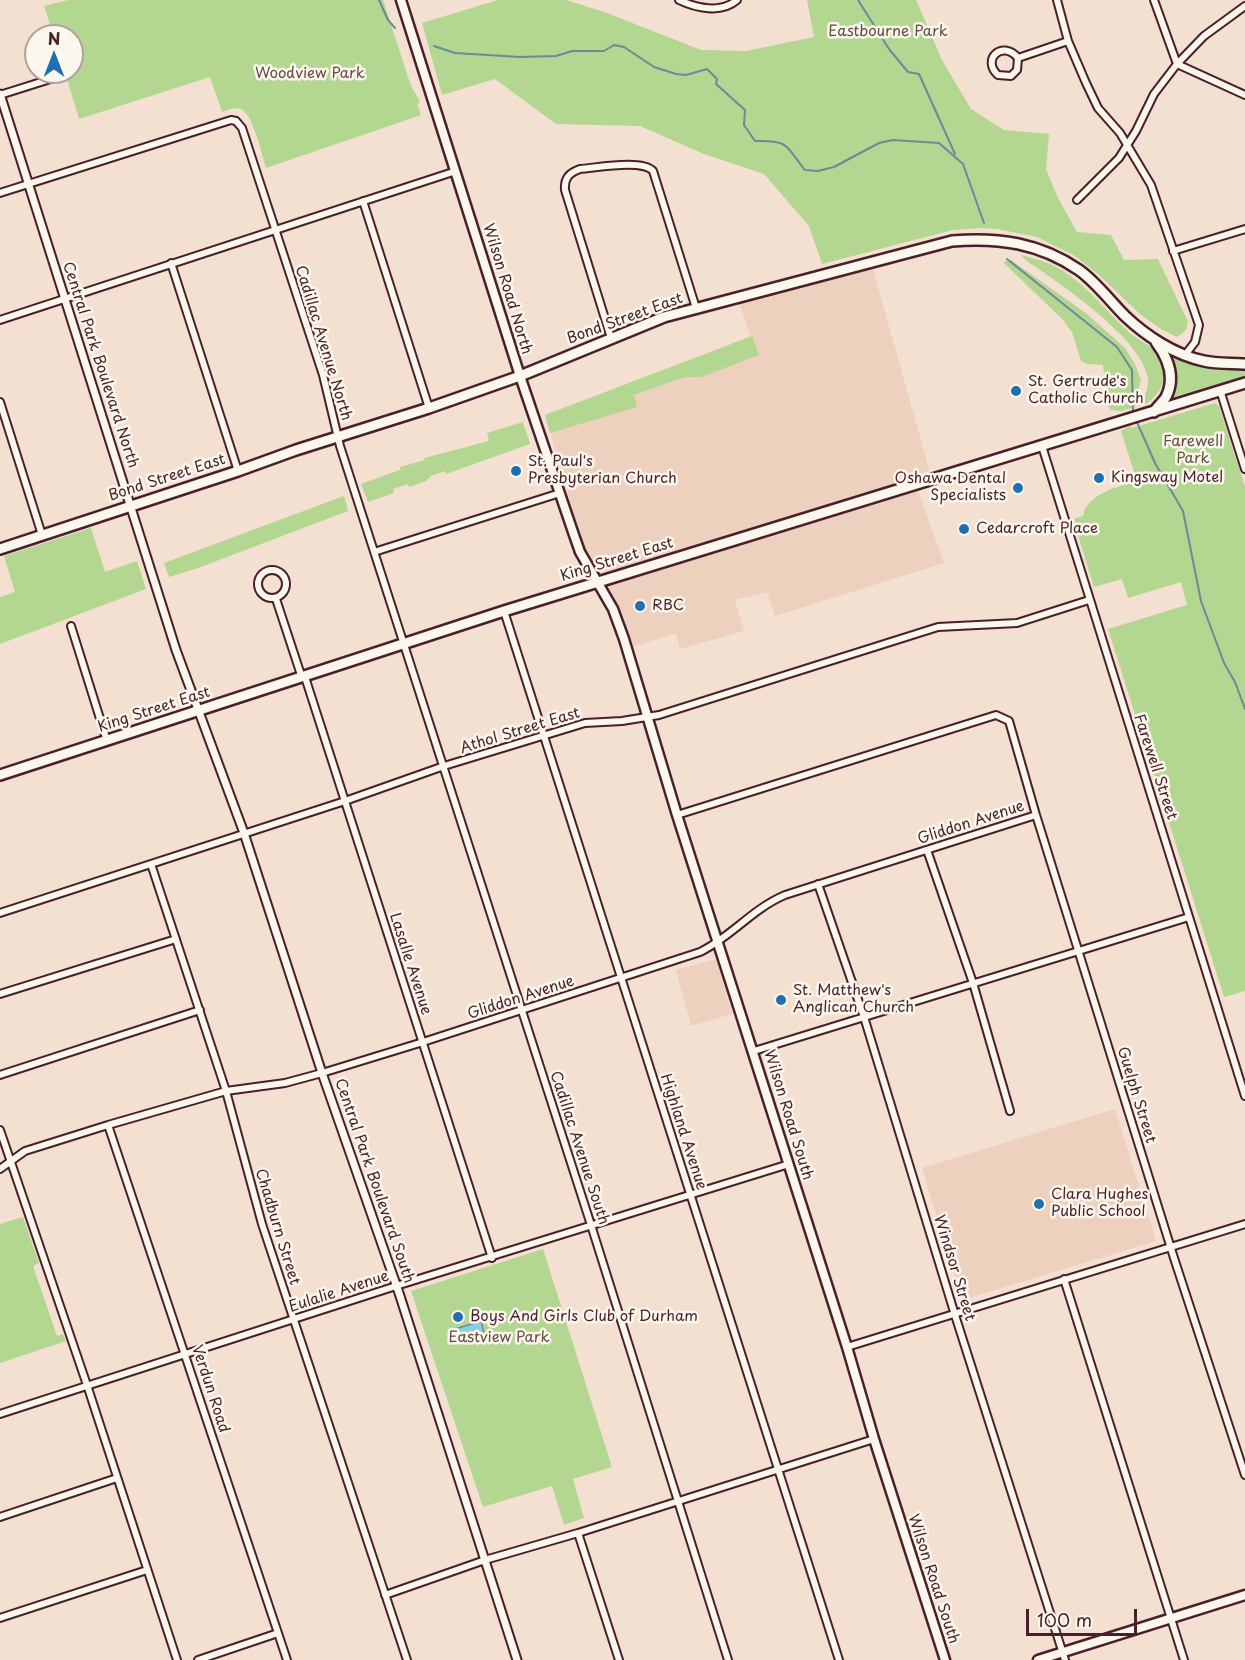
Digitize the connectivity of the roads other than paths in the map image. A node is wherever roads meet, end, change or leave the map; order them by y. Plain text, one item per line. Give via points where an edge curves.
1 (401, 0) edge
2 (679, 0) edge
3 (737, 0) edge
4 (1057, 0) edge
5 (1154, 0) edge
6 (1245, 6) edge
7 (1068, 41) junction
8 (1018, 58) junction
9 (1177, 64) junction
10 (33, 84) edge
11 (0, 94) edge
12 (1245, 95) edge
13 (1127, 146) junction
14 (456, 171) junction
15 (30, 184) junction
16 (0, 193) edge
17 (1077, 200) dead end
18 (363, 201) junction
19 (1245, 229) edge
20 (276, 230) junction
21 (1173, 251) junction
22 (171, 263) junction
23 (64, 298) junction
24 (696, 308) junction
25 (0, 320) edge
26 (612, 338) junction
27 (1154, 339) junction
28 (1185, 355) junction
29 (1245, 364) edge
30 (520, 376) junction
31 (1245, 383) edge
32 (1220, 390) junction
33 (0, 402) edge
34 (429, 408) junction
35 (1150, 413) junction
36 (338, 436) junction
37 (1042, 446) junction
38 (1245, 469) edge
39 (238, 471) junction
40 (560, 493) junction
41 (131, 505) junction
42 (42, 535) junction
43 (0, 549) edge
44 (374, 552) junction
45 (598, 581) junction
46 (276, 599) junction
47 (1089, 600) junction
48 (504, 611) junction
49 (71, 626) dead end
50 (403, 644) junction
51 (304, 677) junction
52 (199, 712) junction
53 (647, 717) junction
54 (544, 735) junction
55 (107, 741) junction
56 (444, 766) junction
57 (0, 775) edge
58 (345, 801) junction
59 (677, 815) junction
60 (1036, 815) junction
61 (244, 833) junction
62 (927, 849) junction
63 (151, 864) junction
64 (818, 884) junction
65 (0, 913) edge
66 (1189, 917) junction
67 (176, 939) junction
68 (718, 942) junction
69 (1079, 950) junction
70 (621, 978) junction
71 (973, 983) junction
72 (0, 994) edge
73 (200, 1010) junction
74 (522, 1010) junction
75 (864, 1017) junction
76 (423, 1042) junction
77 (754, 1051) junction
78 (322, 1073) junction
79 (0, 1075) edge
80 (226, 1091) junction
81 (1245, 1096) edge
82 (1010, 1111) dead end
83 (108, 1125) junction
84 (0, 1130) edge
85 (10, 1162) junction
86 (789, 1164) junction
87 (0, 1169) edge
88 (690, 1195) junction
89 (1245, 1224) edge
90 (591, 1225) junction
91 (1171, 1248) junction
92 (492, 1258) junction
93 (1064, 1279) junction
94 (396, 1286) junction
95 (955, 1315) junction
96 (293, 1320) junction
97 (847, 1347) junction
98 (186, 1354) junction
99 (87, 1385) junction
100 (0, 1414) edge
101 (873, 1439) junction
102 (777, 1469) junction
103 (1245, 1475) edge
104 (117, 1478) junction
105 (678, 1502) junction
106 (0, 1517) edge
107 (578, 1533) junction
108 (485, 1560) junction
109 (147, 1570) junction
110 (386, 1595) junction
111 (1245, 1595) edge
112 (1171, 1617) junction
113 (0, 1618) edge
114 (278, 1633) junction
115 (1064, 1656) edge
116 (177, 1660) edge
117 (198, 1660) edge
118 (287, 1660) edge
119 (407, 1660) edge
120 (517, 1660) edge
121 (619, 1660) edge
122 (728, 1660) edge
123 (839, 1660) edge
124 (945, 1660) edge
125 (1038, 1660) edge
126 (1184, 1660) edge

1 - 14 main road, Wilson Road North
2 - 3 street via 700,8 722,8
4 - 7 street
5 - 9 street
6 - 9 street via 1204,36
7 - 8 street
7 - 13 street via 1098,108
8 - 8 street via 1010,51 997,52 992,69 1002,77 1011,76 1017,70
9 - 12 street
9 - 13 street via 1155,93
10 - 11 street
11 - 15 street, Central Park Boulevard North
13 - 17 street
13 - 21 street via 1150,185
14 - 18 street
14 - 30 main road, Wilson Road North
15 - 16 street, Cadillac Avenue North
15 - 20 street, Cadillac Avenue North via 231,120 239,124
15 - 23 street, Central Park Boulevard North
18 - 20 street
18 - 34 street
19 - 21 street
20 - 22 street
20 - 36 street, Cadillac Avenue North via 323,375
21 - 28 street via 1199,325 1195,342
22 - 23 street
22 - 39 street
23 - 25 street
23 - 41 street, Central Park Boulevard North
24 - 26 main road, Bond Street East
24 - 26 street via 653,171 640,165 571,172 565,190
24 - 27 main road, Bond Street East via 952,241 993,240 1033,247 1080,271
26 - 30 main road, Bond Street East
27 - 28 main road, Bond Street East
27 - 35 main road via 1170,365 1170,380 1166,396
28 - 29 main road, Bond Street East via 1206,362
30 - 34 main road, Bond Street East
30 - 40 main road, Wilson Road North
31 - 32 main road, King Street East
32 - 35 main road, King Street East
32 - 38 street
33 - 42 street
34 - 36 main road, Bond Street East
35 - 37 main road, King Street East
36 - 39 main road, Bond Street East
36 - 44 street, Cadillac Avenue North
37 - 45 main road, King Street East
37 - 47 street, Farewell Street
39 - 41 main road, Bond Street East
40 - 44 street
40 - 45 main road, Wilson Road North via 580,552
41 - 42 main road, Bond Street East
41 - 52 street, Central Park Boulevard North
42 - 43 main road, Bond Street East
44 - 50 street, Cadillac Avenue North
45 - 48 main road, King Street East
45 - 53 main road, Wilson Road South via 620,628
46 - 46 street via 285,588 285,578 268,570 259,577 258,590 267,598
46 - 51 street, Lasalle Avenue
47 - 53 street, Athol Street East via 1017,623 938,627
47 - 66 street, Farewell Street
48 - 50 main road, King Street East
48 - 54 street, Highland Avenue
49 - 55 street
50 - 51 main road, King Street East
50 - 56 street, Cadillac Avenue South
51 - 52 main road, King Street East
51 - 58 street, Lasalle Avenue
52 - 55 main road, King Street East
52 - 61 street, Central Park Boulevard South
53 - 54 street, Athol Street East via 594,721
53 - 59 main road, Wilson Road South
54 - 56 street, Athol Street East
54 - 70 street, Highland Avenue
55 - 57 main road, King Street East
56 - 58 street, Athol Street East
56 - 74 street, Cadillac Avenue South
58 - 61 street, Athol Street East
58 - 76 street, Lasalle Avenue
59 - 60 street, Guelph Street via 996,715 1008,721
59 - 68 main road, Wilson Road South
60 - 62 street, Gliddon Avenue
60 - 69 street, Guelph Street
61 - 63 street, Athol Street East
61 - 78 street, Central Park Boulevard South
62 - 64 street, Gliddon Avenue
62 - 71 street
63 - 65 street, Athol Street East
63 - 67 street, Chadburn Street
64 - 68 street, Gliddon Avenue via 772,900
64 - 75 street, Windsor Street
66 - 69 street
66 - 81 street, Farewell Street
67 - 72 street
67 - 73 street, Chadburn Street
68 - 70 street, Gliddon Avenue via 700,952
68 - 77 main road, Wilson Road South
69 - 71 street
69 - 91 street, Guelph Street
70 - 74 street, Gliddon Avenue
70 - 88 street, Highland Avenue
71 - 75 street
71 - 82 street
73 - 79 street
73 - 80 street, Chadburn Street
74 - 76 street, Gliddon Avenue
74 - 90 street, Cadillac Avenue South
75 - 77 street
75 - 95 street, Windsor Street
76 - 78 street, Gliddon Avenue
76 - 92 street, Lasalle Avenue
77 - 86 main road, Wilson Road South
78 - 80 street, Gliddon Avenue via 285,1083
78 - 94 street, Central Park Boulevard South
80 - 83 street, Gliddon Avenue
80 - 96 street, Chadburn Street
83 - 85 street, Gliddon Avenue via 25,1151
83 - 98 street, Verdun Road
84 - 85 street
85 - 87 street, Gliddon Avenue
85 - 99 street
86 - 88 street, Eulalie Avenue
86 - 97 main road, Wilson Road South
88 - 90 street, Eulalie Avenue
88 - 102 street, Highland Avenue
89 - 91 street
90 - 92 street, Eulalie Avenue
90 - 105 street, Cadillac Avenue South
91 - 93 street
91 - 103 street, Guelph Street
92 - 94 street, Eulalie Avenue
93 - 95 street
93 - 112 street
94 - 96 street, Eulalie Avenue
94 - 108 street, Central Park Boulevard South
95 - 97 street
95 - 115 street, Windsor Street
96 - 98 street, Eulalie Avenue
96 - 110 street, Chadburn Street
97 - 101 main road, Wilson Road South
98 - 99 street, Eulalie Avenue
98 - 114 street, Verdun Road
99 - 100 street, Eulalie Avenue
99 - 104 street
101 - 102 street
101 - 124 main road, Wilson Road South
102 - 105 street
102 - 123 street, Highland Avenue
104 - 106 street
104 - 109 street
105 - 107 street
105 - 122 street, Cadillac Avenue South
107 - 108 street
107 - 121 street
108 - 110 street
108 - 120 street, Central Park Boulevard South
109 - 113 street
109 - 116 street
110 - 119 street, Chadburn Street
111 - 112 main road
112 - 115 main road
112 - 126 street
114 - 117 street
114 - 118 street, Verdun Road
115 - 125 main road

